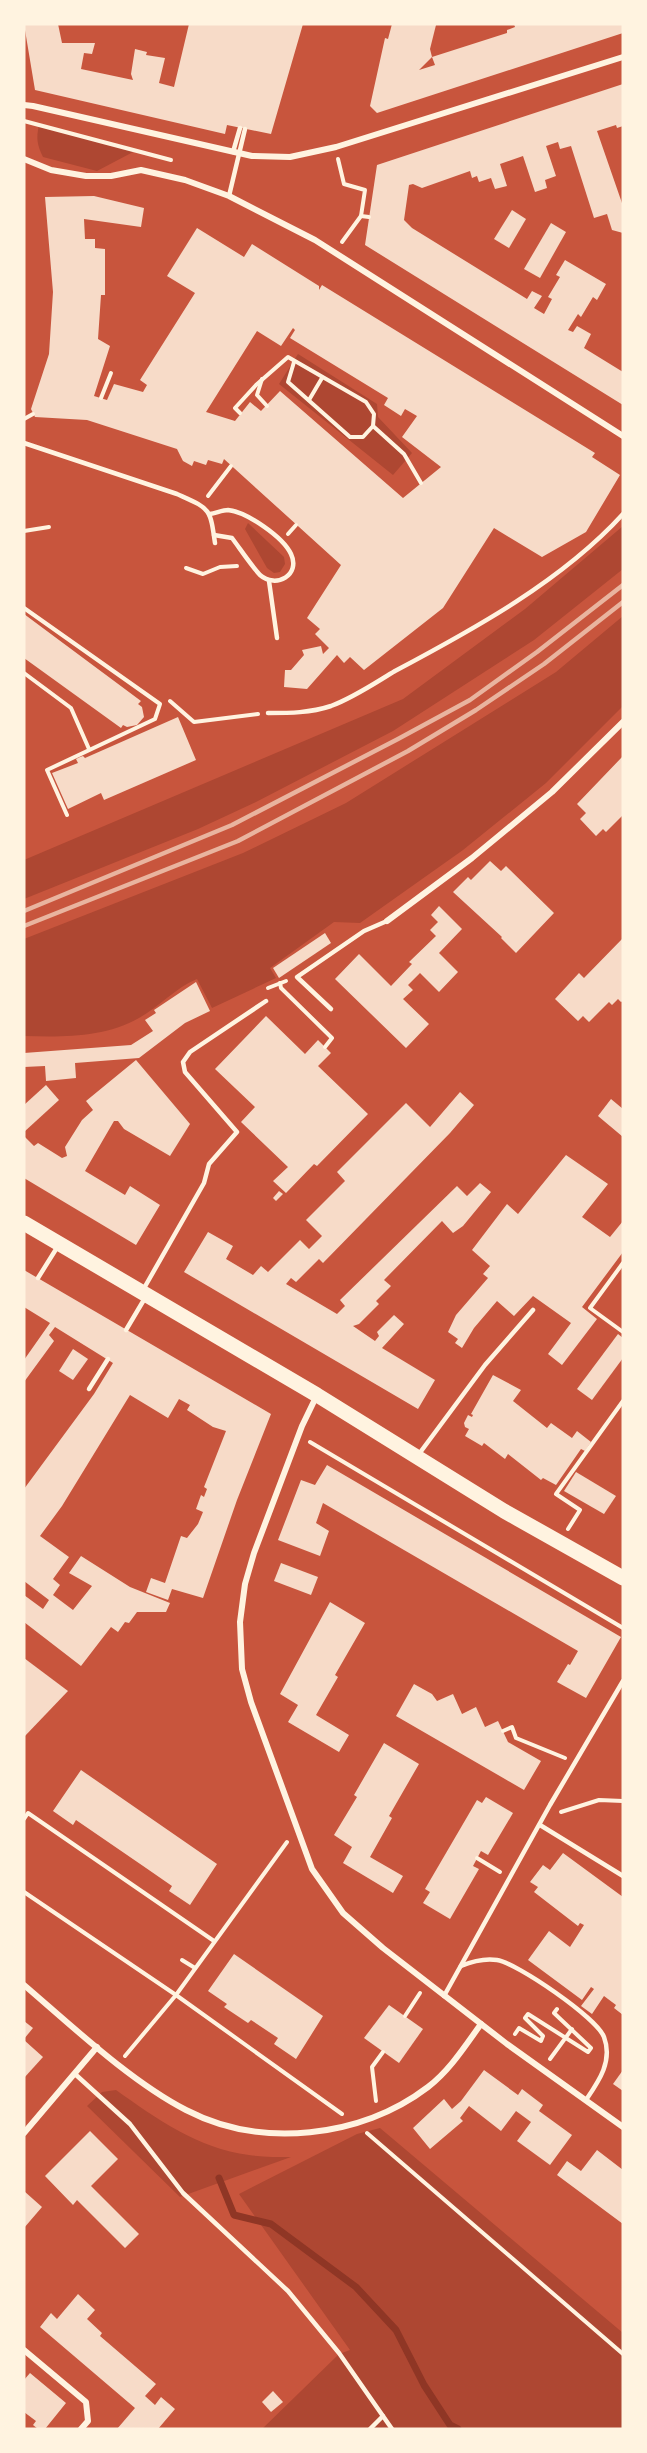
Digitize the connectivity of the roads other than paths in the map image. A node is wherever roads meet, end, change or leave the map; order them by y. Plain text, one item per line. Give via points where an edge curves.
1 (623, 57) edge
2 (24, 105) edge
3 (233, 152) junction
4 (24, 159) edge
5 (229, 196) junction
6 (623, 436) edge
7 (24, 443) edge
8 (210, 514) junction
9 (623, 514) edge
10 (214, 534) junction
11 (215, 543) dead end
12 (269, 581) junction
13 (277, 638) dead end
14 (268, 713) road end
15 (623, 722) edge
16 (387, 921) joint
17 (266, 1001) dead end
18 (331, 1009) dead end
19 (24, 1223) edge
20 (59, 1244) junction
21 (38, 1278) dead end
22 (144, 1294) junction
23 (533, 1310) dead end
24 (126, 1330) dead end
25 (108, 1359) dead end
26 (89, 1389) dead end
27 (317, 1395) junction
28 (417, 1457) junction
29 (623, 1578) edge
30 (623, 1681) edge
31 (540, 1825) junction
32 (623, 1876) edge
33 (460, 1966) junction
34 (24, 1985) edge
35 (444, 1996) junction
36 (481, 2025) junction
37 (98, 2047) junction
38 (75, 2074) junction
39 (586, 2100) junction
40 (623, 2127) edge
41 (24, 2133) edge
42 (24, 2350) edge
43 (383, 2416) junction
44 (81, 2429) edge
45 (369, 2429) edge
46 (392, 2429) edge

1 - 3 street via 336,147 290,157
2 - 3 street
3 - 5 lane via 242,128
4 - 5 street via 51,170 86,176 141,170
5 - 6 street via 335,252
7 - 8 lane via 177,494 201,505
8 - 10 lane
8 - 12 lane via 226,510 243,514 281,541 292,555 293,566 282,581
9 - 14 lane via 602,537 553,575 469,632 332,705 300,713
10 - 11 lane
10 - 12 lane via 232,538
12 - 13 lane
15 - 16 street via 552,792
16 - 18 lane via 363,931 297,977
17 - 22 lane via 190,1052 183,1062 185,1072 237,1132 209,1164 204,1183
19 - 20 main road
20 - 21 lane
20 - 22 main road
22 - 24 lane
22 - 27 main road
23 - 28 lane via 485,1365
25 - 26 lane
27 - 28 main road
27 - 35 street via 245,1584 240,1622 242,1669 312,1869 343,1913
28 - 29 main road
30 - 31 lane
31 - 32 lane
31 - 33 lane
33 - 35 lane
33 - 39 lane via 476,1960 497,1960 516,1966 592,2019 604,2036 607,2059 602,2077
34 - 37 street
35 - 36 street
36 - 37 street via 455,2060 428,2086 378,2114 313,2133 270,2133 223,2124 186,2110
36 - 39 street
37 - 38 street
38 - 41 street
38 - 43 lane via 130,2124 183,2193 288,2291
39 - 40 street
42 - 44 street via 86,2402 88,2421
43 - 45 lane
43 - 46 lane

